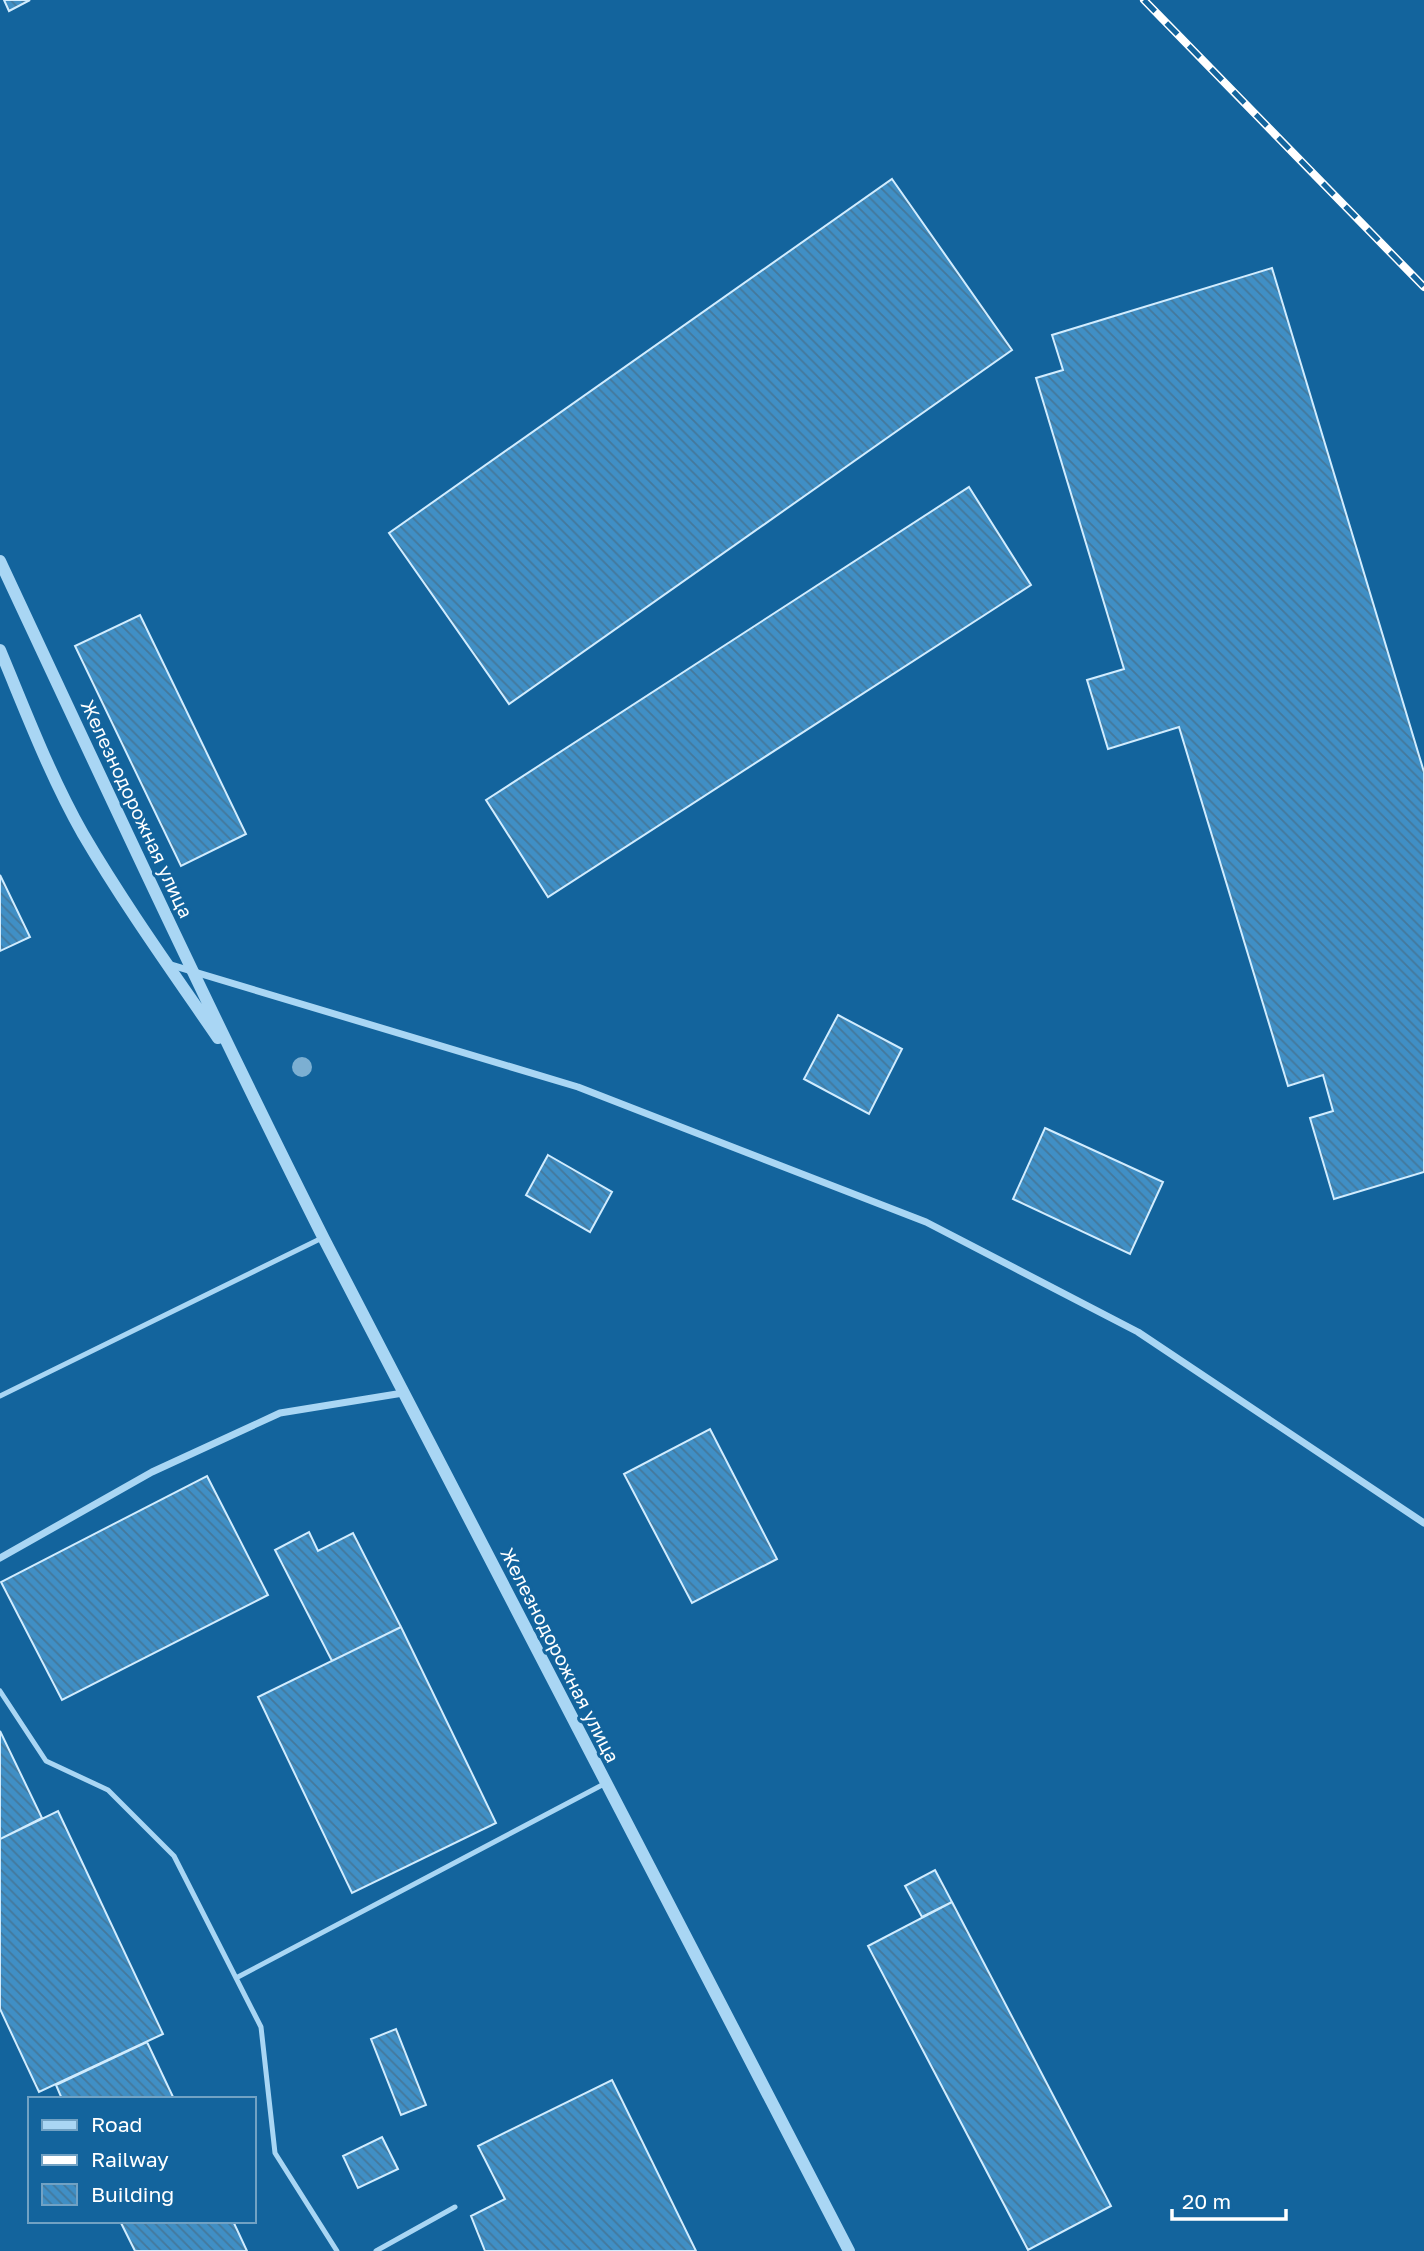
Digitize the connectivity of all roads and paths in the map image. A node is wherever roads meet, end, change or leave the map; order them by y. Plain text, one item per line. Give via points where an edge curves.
1 (0, 561) edge
2 (0, 650) edge
3 (168, 964) junction
4 (192, 971) junction
5 (242, 1072) junction
6 (324, 1237) junction
7 (405, 1393) junction
8 (0, 1396) edge
9 (1424, 1523) edge
10 (0, 1558) edge
11 (0, 1691) edge
12 (604, 1784) junction
13 (236, 1978) junction
14 (455, 2207) dead end
15 (337, 2251) edge
16 (376, 2251) edge
17 (849, 2251) edge

1 - 4 street, Железнодорожная улица
2 - 3 street, Железнодорожная улица via 83,834
3 - 4 street
3 - 5 street, Железнодорожная улица
4 - 5 street, Железнодорожная улица
4 - 9 street via 578,1087 926,1222 1138,1332
5 - 6 street, Железнодорожная улица
6 - 7 street, Железнодорожная улица
6 - 8 lane
7 - 10 street via 281,1413 152,1472
7 - 12 street, Железнодорожная улица
11 - 13 lane via 46,1761 108,1790 174,1856
12 - 13 lane
12 - 17 street, Железнодорожная улица
13 - 15 lane via 261,2027 275,2153
14 - 16 lane

